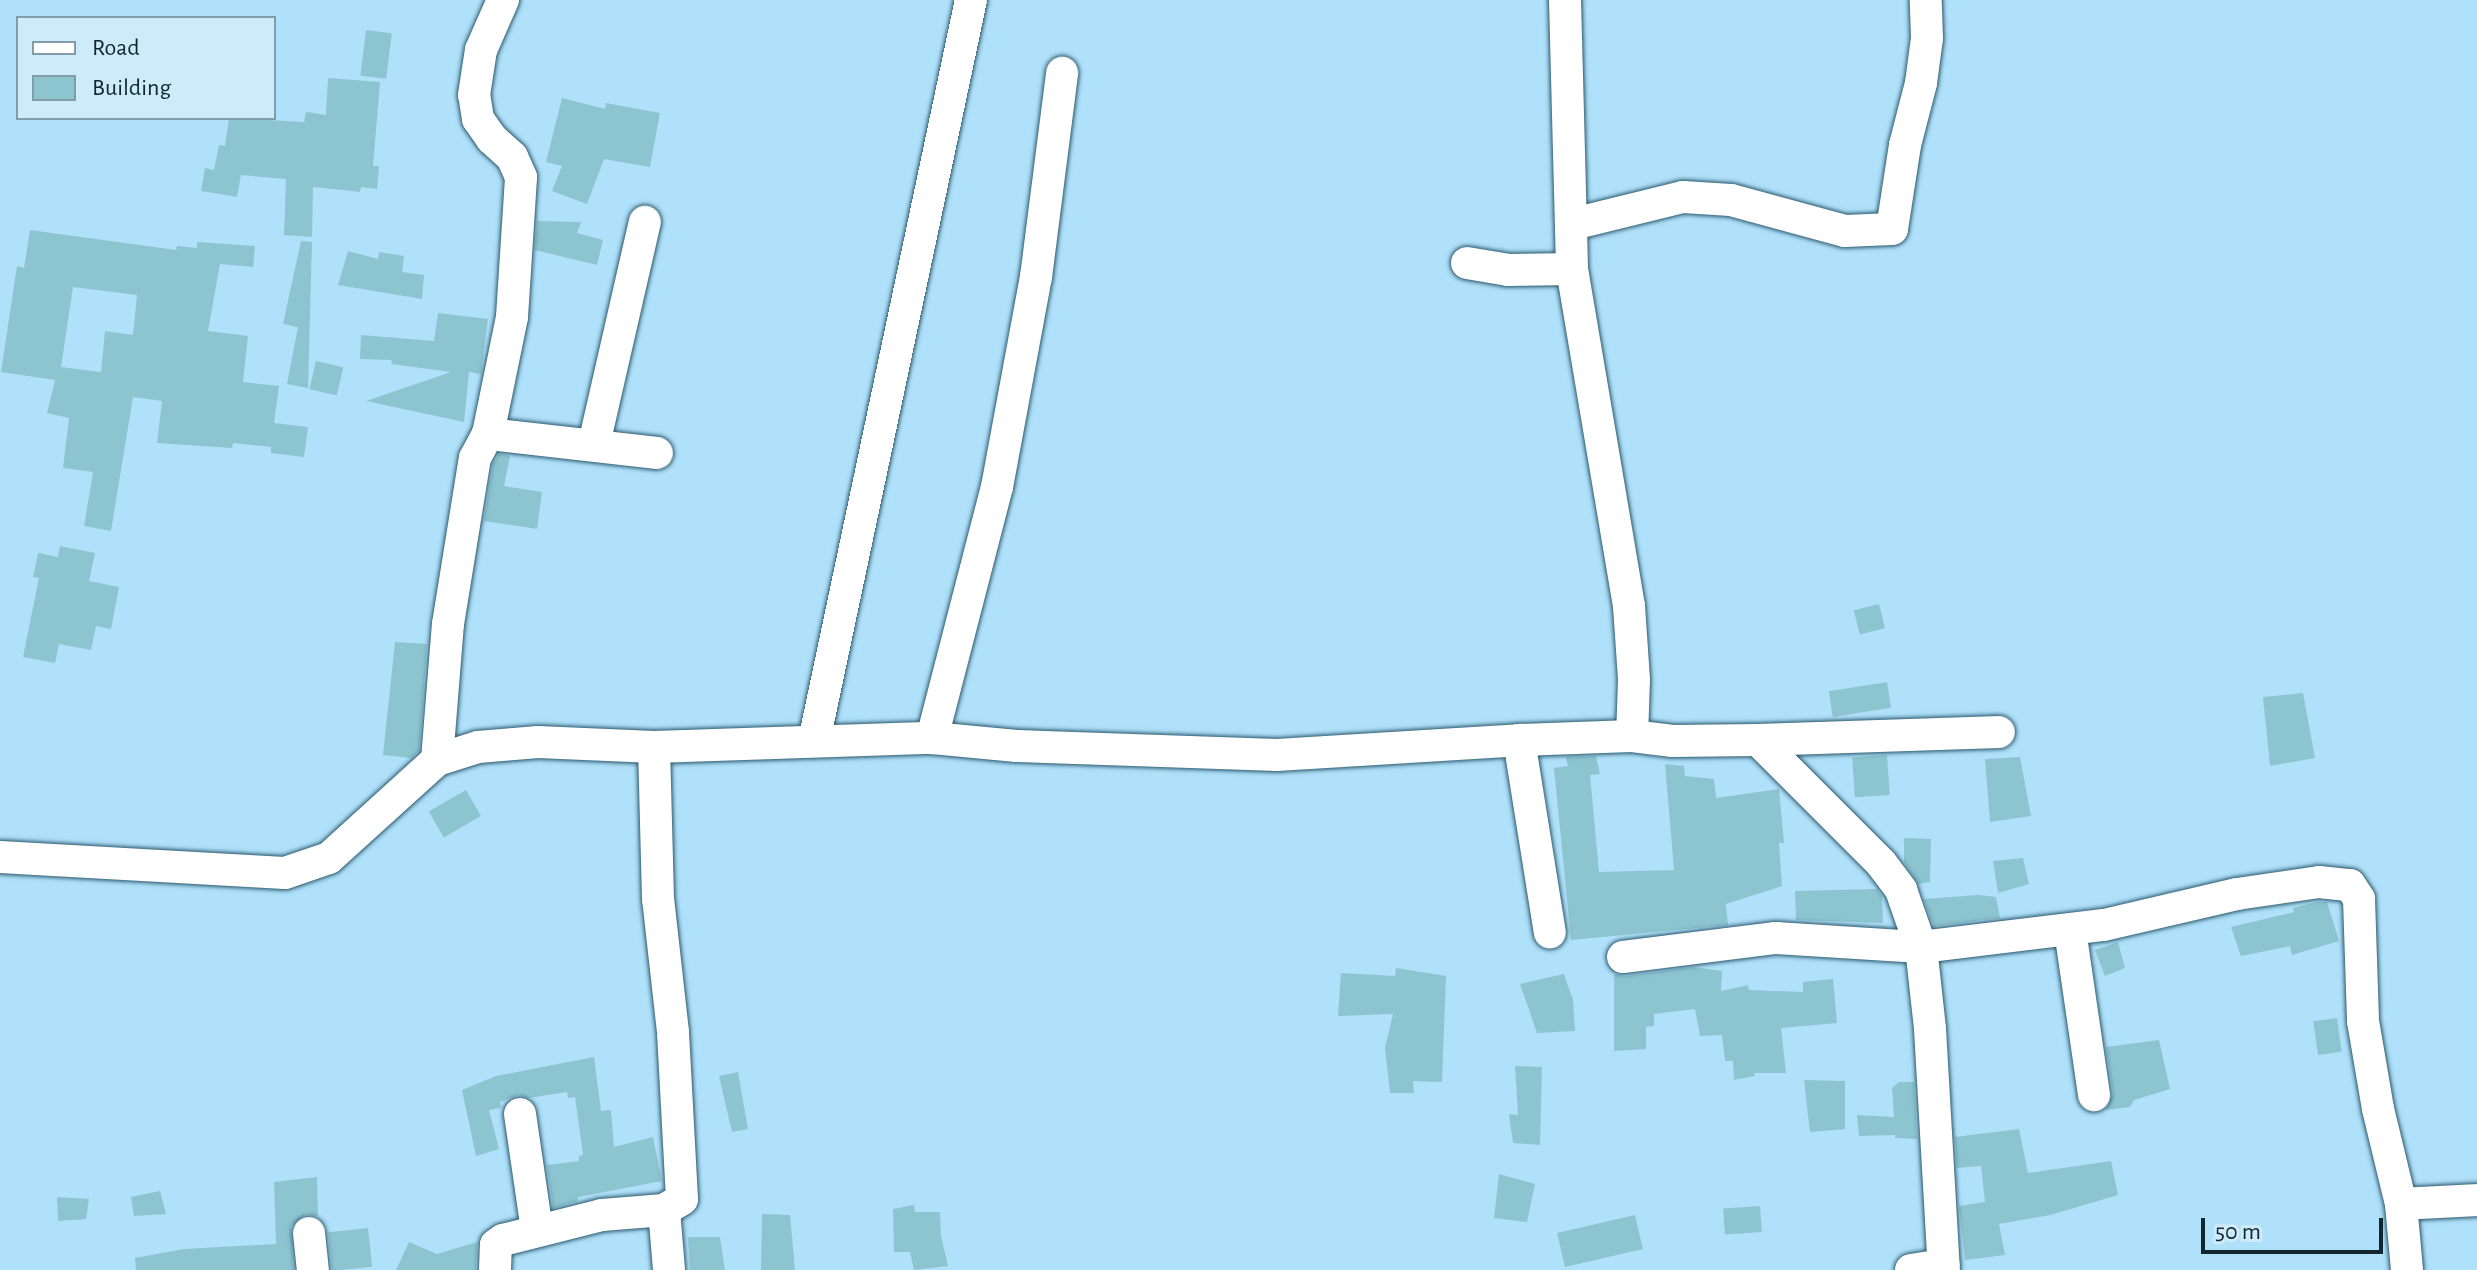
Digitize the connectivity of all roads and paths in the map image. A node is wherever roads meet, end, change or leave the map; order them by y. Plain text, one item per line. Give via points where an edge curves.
1 (503, 0) edge
2 (971, 0) edge
3 (1565, 0) edge
4 (1926, 0) edge
5 (1062, 73) dead end
6 (645, 222) dead end
7 (1573, 224) junction
8 (1467, 263) dead end
9 (1572, 269) junction
10 (488, 434) junction
11 (594, 444) junction
12 (657, 453) dead end
13 (1999, 732) dead end
14 (1632, 736) junction
15 (932, 738) junction
16 (1519, 740) junction
17 (1758, 740) junction
18 (814, 741) junction
19 (654, 747) junction
20 (437, 760) junction
21 (0, 857) edge
22 (2070, 930) junction
23 (1550, 933) dead end
24 (1921, 947) junction
25 (1623, 957) dead end
26 (2094, 1095) dead end
27 (520, 1114) dead end
28 (2477, 1200) edge
29 (2401, 1204) junction
30 (664, 1210) junction
31 (537, 1230) junction
32 (309, 1233) dead end
33 (1944, 1267) edge
34 (313, 1270) edge
35 (495, 1270) edge
36 (669, 1270) edge
37 (1911, 1270) edge
38 (2407, 1270) edge

1 - 10 street via 481,50 474,95 478,119 512,157 521,177 512,317
2 - 18 street
3 - 7 street
4 - 7 street via 1921,83 1892,229 1845,231 1731,200 1683,197
5 - 15 street via 1036,277 997,487
6 - 11 street
7 - 9 street
8 - 9 street via 1509,270
9 - 14 street via 1629,606
10 - 11 street
10 - 20 street via 475,458 448,624
11 - 12 street
13 - 17 street
14 - 16 street
14 - 17 street
15 - 16 street via 1277,755
15 - 18 street
16 - 23 street
17 - 24 street via 1881,863 1901,890
18 - 19 street
19 - 20 street via 538,742 478,747
19 - 30 street via 658,899 673,1032 682,1199
20 - 21 street via 329,858 285,873
22 - 24 street
22 - 26 street
22 - 29 street via 2237,894 2319,882 2350,885 2359,899 2363,1021
24 - 25 street via 1776,938
24 - 33 street
27 - 31 street
28 - 29 street
29 - 38 street
30 - 31 street via 602,1215
30 - 36 street
31 - 35 street via 496,1245
32 - 34 street
33 - 37 street

